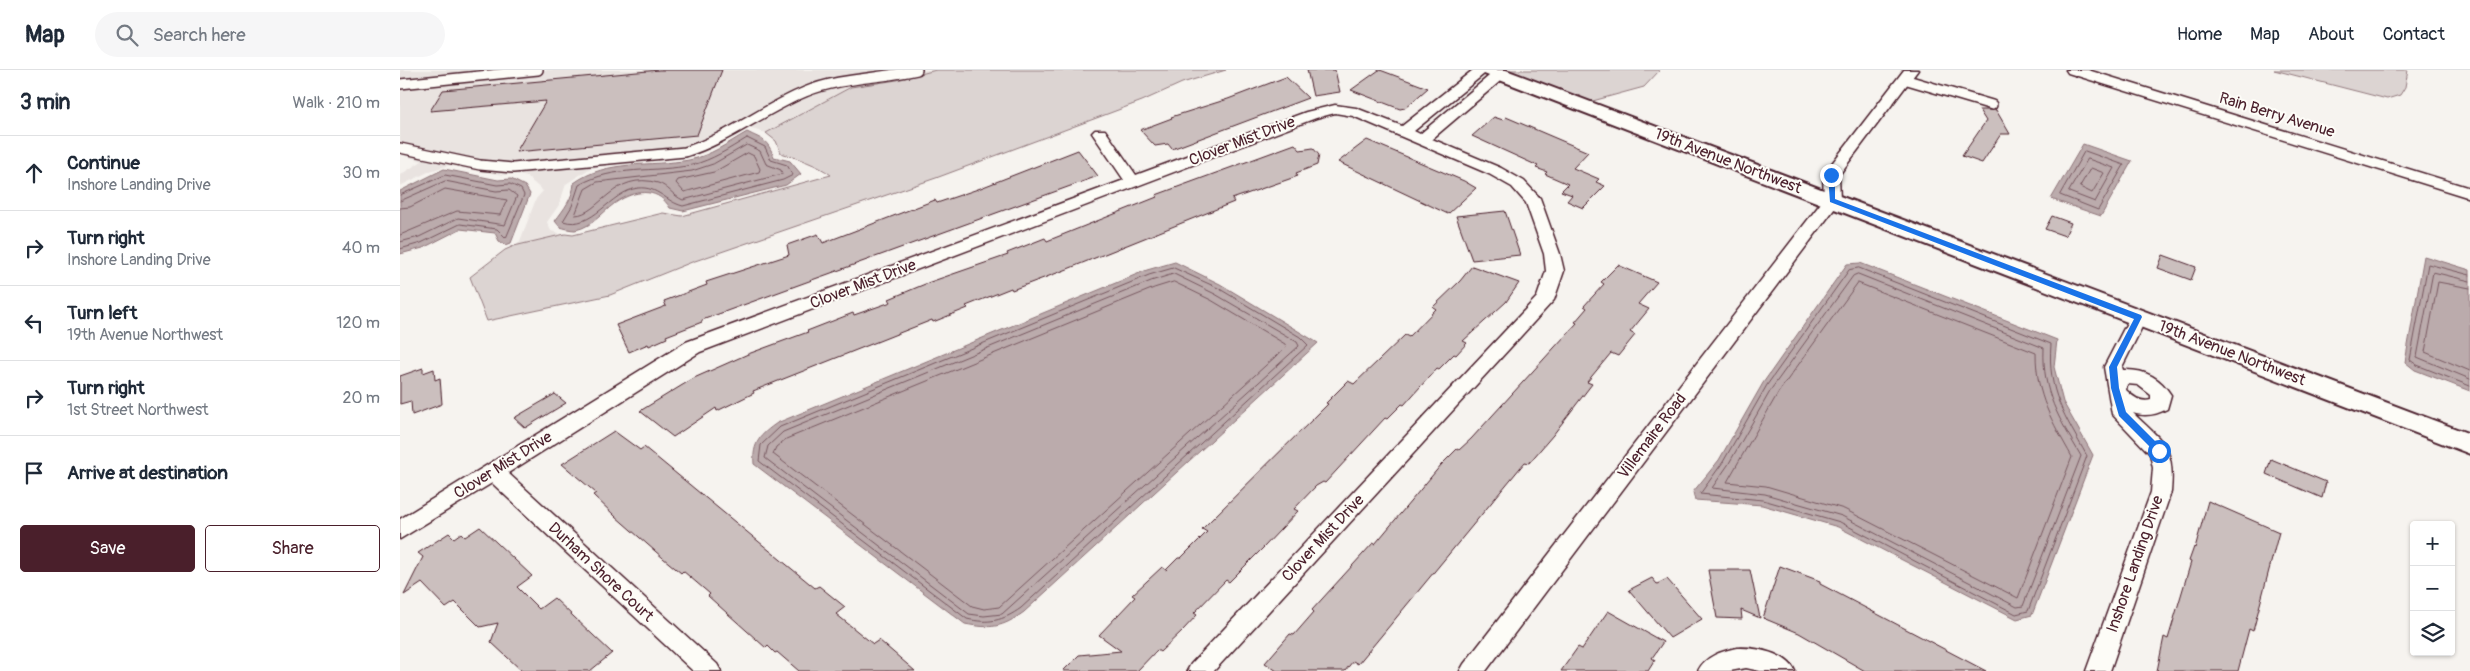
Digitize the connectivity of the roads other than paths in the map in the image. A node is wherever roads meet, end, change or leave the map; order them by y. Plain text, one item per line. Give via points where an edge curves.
1 (533, 70) edge
2 (918, 70) edge
3 (2073, 70) edge
4 (1491, 71) edge
5 (491, 72) edge
6 (1908, 75) edge
7 (400, 84) edge
8 (1450, 95) junction
9 (1467, 102) junction
10 (1992, 105) dead end
11 (1404, 132) junction
12 (1100, 133) dead end
13 (1422, 140) junction
14 (400, 148) edge
15 (1133, 182) junction
16 (2470, 192) edge
17 (1832, 200) junction
18 (2138, 317) junction
19 (2121, 353) junction
20 (2142, 378) junction
21 (2117, 388) junction
22 (2151, 408) junction
23 (2141, 432) junction
24 (2470, 444) edge
25 (493, 472) junction
26 (400, 530) edge
27 (708, 671) edge
28 (1198, 671) edge
29 (1472, 671) edge
30 (1710, 671) edge
31 (1784, 671) edge
32 (2098, 671) edge

1 - 5 lane
2 - 14 lane via 896,76 839,81 813,89 701,147 684,152 513,168 480,165
3 - 16 street, Rain Berry Avenue
4 - 8 street
4 - 9 street
4 - 17 street, 19th Avenue Northwest
5 - 7 lane
6 - 10 lane
6 - 17 street via 1831,175
8 - 9 street
8 - 11 street
9 - 13 street
11 - 13 street, Clover Mist Drive
11 - 15 street, Clover Mist Drive via 1356,112 1335,109 1311,115
12 - 15 street
13 - 28 street, Clover Mist Drive via 1495,171 1518,184 1534,202 1554,262 1555,271 1545,300
15 - 25 street, Clover Mist Drive via 693,348
17 - 18 street, 19th Avenue Northwest
17 - 29 street, Villemaire Road
18 - 19 street, Inshore Landing Drive
18 - 24 street, 19th Avenue Northwest
19 - 20 street
19 - 21 street, Inshore Landing Drive via 2113,367
20 - 21 street via 2128,376 2118,379
20 - 22 street via 2154,385 2161,395 2160,404
21 - 22 street via 2128,402
21 - 23 street, Inshore Landing Drive via 2122,414
22 - 23 street
23 - 32 street, Inshore Landing Drive via 2159,451 2163,468 2161,492
25 - 26 street, Clover Mist Drive
25 - 27 street, Durham Shore Court
30 - 31 street via 1722,661 1743,657 1769,663

